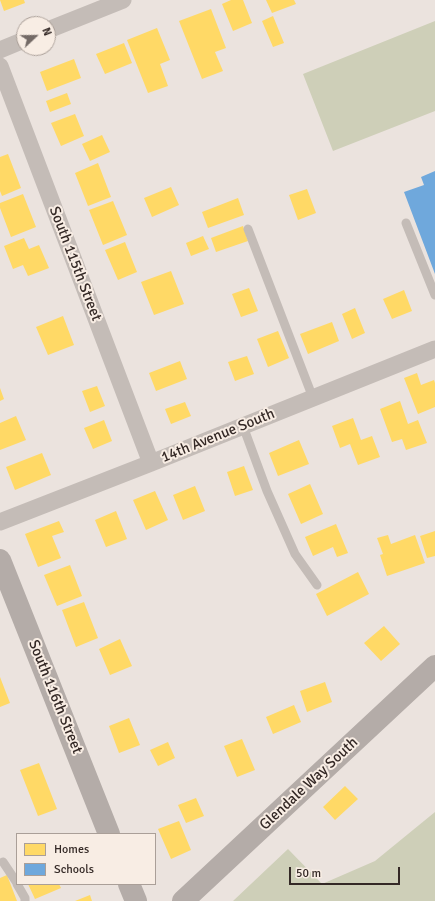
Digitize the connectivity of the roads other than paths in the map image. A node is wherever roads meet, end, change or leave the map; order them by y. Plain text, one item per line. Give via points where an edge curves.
1 (123, 0) edge
2 (56, 27) edge
3 (16, 43) edge
4 (0, 50) edge
5 (0, 66) edge
6 (406, 223) dead end
7 (248, 229) dead end
8 (435, 296) edge
9 (435, 349) edge
10 (313, 398) junction
11 (243, 426) junction
12 (151, 463) junction
13 (0, 522) edge
14 (0, 560) edge
15 (318, 585) dead end
16 (435, 666) edge
17 (110, 833) edge
18 (3, 862) dead end
19 (16, 882) edge
20 (18, 885) edge
21 (129, 885) edge
22 (25, 901) edge
23 (136, 901) edge
24 (183, 901) edge

1 - 2 street
3 - 4 street
5 - 12 street, South 115th Street
6 - 8 lane
7 - 10 lane
9 - 10 street, 14th Avenue South
10 - 11 street, 14th Avenue South
11 - 12 street, 14th Avenue South
11 - 15 lane via 294,554
12 - 13 street, 14th Avenue South
14 - 17 street, South 116th Street
16 - 24 street, Glendale Way South
18 - 19 lane
20 - 22 lane
21 - 23 street

